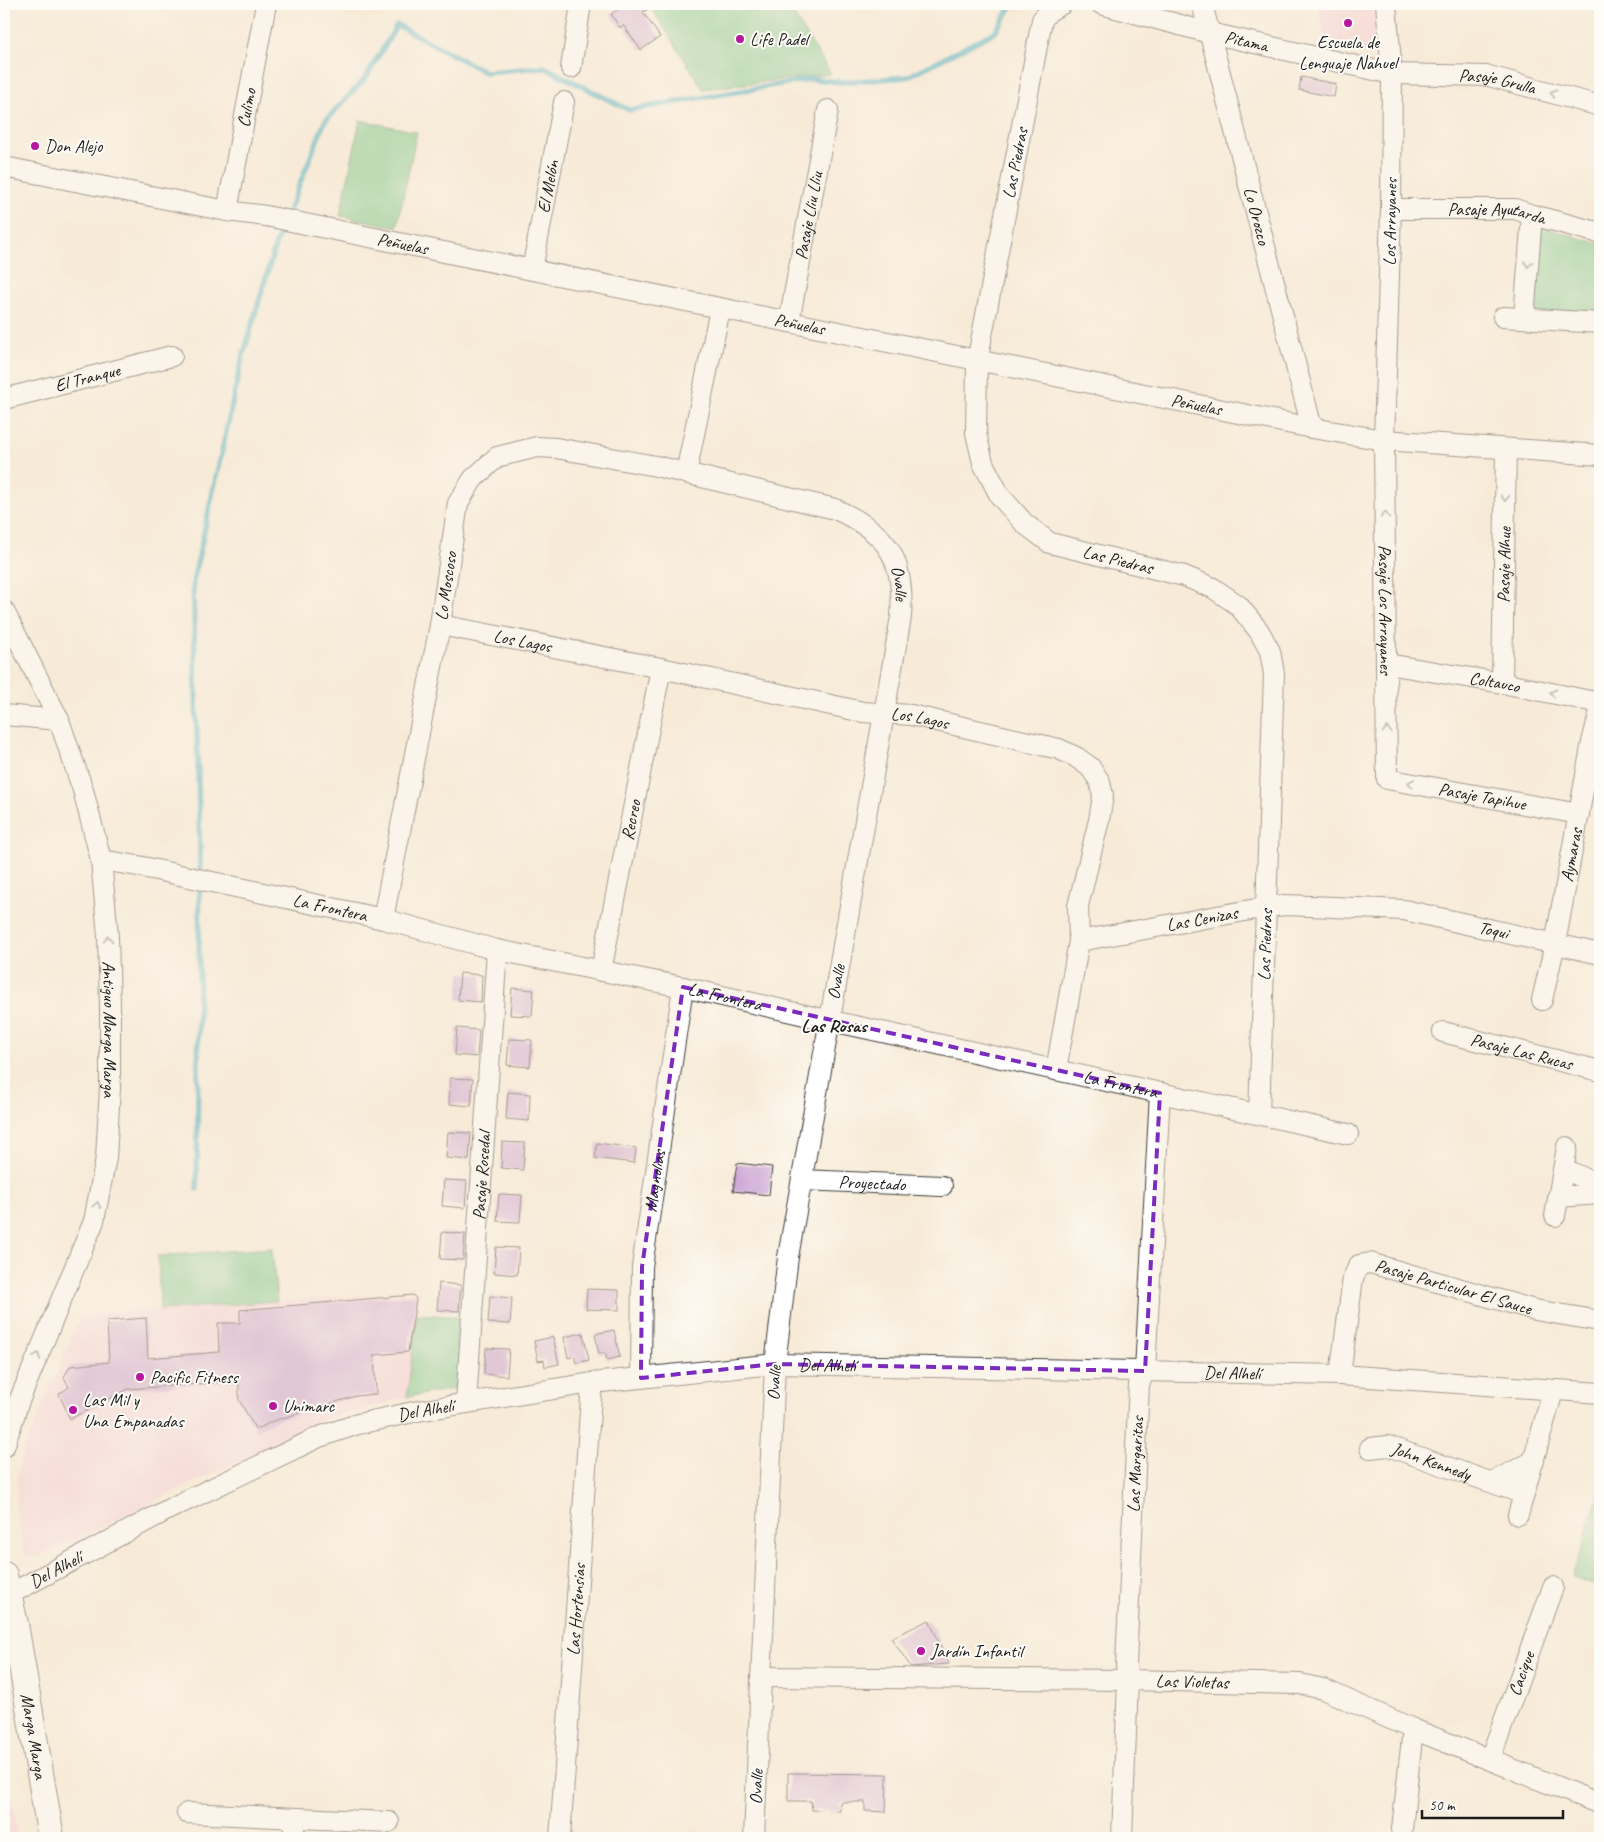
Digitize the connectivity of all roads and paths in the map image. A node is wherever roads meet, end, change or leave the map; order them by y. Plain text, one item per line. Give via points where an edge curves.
1 (266, 4) edge
2 (581, 4) edge
3 (1061, 4) edge
4 (1101, 4) edge
5 (1202, 4) edge
6 (1386, 4) edge
7 (1210, 33) junction
8 (571, 68) dead end
9 (1392, 74) junction
10 (564, 102) dead end
11 (1600, 106) edge
12 (828, 110) dead end
13 (4, 167) edge
14 (1391, 209) junction
15 (226, 211) junction
16 (1532, 215) junction
17 (1600, 233) edge
18 (532, 270) junction
19 (720, 309) junction
20 (1503, 317) dead end
21 (1524, 318) junction
22 (788, 322) junction
23 (1600, 323) edge
24 (172, 356) dead end
25 (977, 362) junction
26 (4, 399) edge
27 (1312, 428) junction
28 (1384, 440) junction
29 (1506, 449) junction
30 (1600, 455) edge
31 (686, 473) junction
32 (4, 611) edge
33 (440, 625) junction
34 (1387, 664) junction
35 (661, 668) junction
36 (1502, 683) junction
37 (1600, 703) edge
38 (1600, 711) edge
39 (885, 713) junction
40 (4, 715) edge
41 (59, 720) junction
42 (1387, 779) joint
43 (1579, 814) junction
44 (101, 860) junction
45 (1266, 907) junction
46 (1387, 908) joint
47 (383, 919) junction
48 (1079, 941) junction
49 (1555, 944) junction
50 (497, 950) junction
51 (1600, 954) edge
52 (601, 972) junction
53 (684, 987) junction
54 (1542, 1000) dead end
55 (829, 1020) junction
56 (1443, 1032) dead end
57 (1056, 1070) junction
58 (1600, 1071) edge
59 (1160, 1093) junction
60 (1259, 1114) junction
61 (1348, 1134) dead end
62 (1567, 1147) dead end
63 (1564, 1169) junction
64 (802, 1180) junction
65 (1600, 1185) edge
66 (942, 1186) dead end
67 (1600, 1194) edge
68 (1600, 1321) edge
69 (775, 1364) junction
70 (1145, 1371) junction
71 (1340, 1376) junction
72 (641, 1378) junction
73 (592, 1382) junction
74 (1553, 1390) junction
75 (1600, 1393) edge
76 (466, 1403) junction
77 (4, 1447) edge
78 (1370, 1448) dead end
79 (1534, 1461) junction
80 (1492, 1482) junction
81 (1524, 1494) junction
82 (1518, 1515) dead end
83 (1553, 1587) dead end
84 (5, 1589) edge
85 (4, 1640) edge
86 (761, 1677) junction
87 (1128, 1680) junction
88 (1414, 1728) junction
89 (1490, 1759) junction
90 (1600, 1804) edge
91 (187, 1813) dead end
92 (295, 1818) junction
93 (389, 1822) dead end
94 (36, 1838) edge
95 (51, 1838) edge
96 (294, 1838) edge
97 (560, 1838) edge
98 (754, 1838) edge
99 (1122, 1838) edge
100 (1401, 1838) edge

1 - 15 street, Culimo
2 - 8 street
3 - 25 street, Las Piedras via 1042,20
4 - 7 street, Pitama
5 - 7 street, Lo Orozco
6 - 9 street, Los Arrayanes
7 - 9 street, Pitama
7 - 27 street, Lo Orozco
11 -> 9 street, Pasaje Grulla via 1489,76
9 - 14 street, Los Arrayanes
10 - 18 street, El Melón
12 - 22 street, Pasaje Lliu Lliu
13 - 15 street, Peñuelas
14 - 16 street, Pasaje Ayutarda via 1515,209
14 - 28 street, Los Arrayanes
15 - 18 street, Peñuelas via 266,216
16 - 17 street, Pasaje Ayutarda
16 -> 21 street
18 - 19 street, Peñuelas
19 - 22 street, Peñuelas
19 - 31 street
20 - 21 street
21 - 23 street
22 - 25 street, Peñuelas
24 - 26 street, El Tranque
25 - 27 street, Peñuelas
25 - 45 street, Las Piedras via 976,433 983,462 1000,496 1025,524 1050,543 1184,576 1213,588 1238,605 1259,630 1270,652 1274,674
27 - 28 street, Peñuelas
28 - 29 street, Peñuelas
34 -> 28 street, Pasaje Los Arrayanes
29 - 30 street, Peñuelas
29 -> 36 street, Pasaje Alhue
31 - 33 street, Lo Moscoso via 556,448 537,447 497,457 473,479 458,503
31 - 39 street, Ovalle via 835,509 856,518 884,541 894,558 902,598
32 - 41 street, Antiguo Marga Marga
33 - 35 street, Los Lagos
33 - 47 street, Lo Moscoso
34 - 36 street, Coltauco
42 -> 34 street, Pasaje Los Arrayanes
35 - 39 street, Los Lagos via 863,712
35 - 52 street, Recreo
37 -> 36 street, Coltauco
38 - 43 street, Aymaras
39 - 48 street, Los Lagos via 911,715 1059,749 1090,766 1100,782 1103,796 1078,906
39 - 55 street, Ovalle
40 - 41 street
41 - 44 street, Antiguo Marga Marga via 83,790
43 -> 42 street, Pasaje Tapihue
43 - 49 street, Aymaras
44 - 47 street, La Frontera
77 -> 44 street, Antiguo Marga Marga via 19,1401 94,1221 106,1158 110,1005
45 - 46 street, Las Cenizas
45 - 48 street, Las Cenizas
45 - 60 street, Las Piedras
46 - 49 street, Toqui
47 - 50 street, La Frontera
48 - 57 street, Los Lagos
49 - 51 street, Toqui
49 - 54 street, Aymaras
50 - 52 street, La Frontera
50 - 76 street, Pasaje Rosedal
52 - 53 street, La Frontera
53 - 55 street, La Frontera
53 - 72 street, Magnolias via 642,1267
55 - 57 street, La Frontera
55 - 64 street, Ovalle
56 - 58 street, Pasaje Las Rucas
57 - 59 street, La Frontera
59 - 60 street, La Frontera
59 - 70 street, Las Margaritas
60 - 61 street, La Frontera
62 - 63 street
63 - 65 street
63 - 67 street via 1557,1207
64 - 66 street, Proyectado
64 - 69 street, Ovalle via 788,1257
68 - 71 street, Pasaje Particular El Sauce via 1535,1310 1370,1263 1364,1264 1359,1266 1353,1278
69 - 70 street, Del Alhelí
69 - 72 street, Del Alhelí
69 - 86 street, Ovalle
70 - 71 street, Del Alhelí
70 - 87 street, Las Margaritas via 1139,1384 1126,1665
71 - 74 street, Del Alhelí
72 - 73 street, Del Alhelí
73 - 76 street, Del Alhelí
73 - 97 street, Las Hortensias
74 - 75 street, Del Alhelí
74 - 79 street
76 - 84 street, Del Alhelí via 358,1424 319,1437
78 - 80 street, John Kennedy via 1388,1446
79 - 80 street, John Kennedy
79 - 81 street
80 - 81 street, John Kennedy
81 - 82 street
83 - 89 street, Cacique
84 - 95 main road, Marga Marga via 15,1624
85 - 94 main road, Marga Marga
86 - 87 street, Las Violetas
86 - 98 street, Ovalle
87 - 88 street, Las Violetas via 1300,1684 1323,1689
87 - 99 street, Las Margaritas
88 - 89 street, Las Violetas
88 - 100 street
89 - 90 street, Las Violetas
91 - 92 street
92 - 93 street
92 - 96 street

